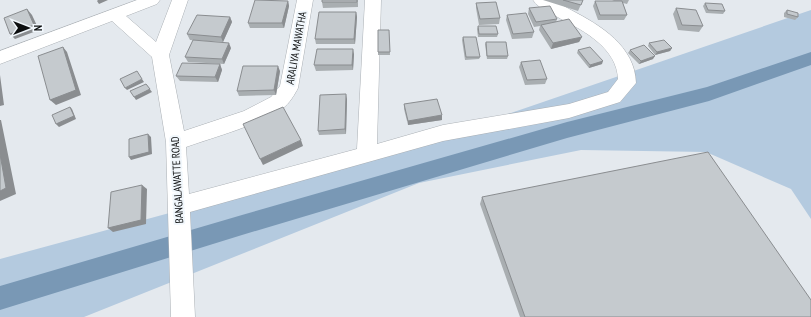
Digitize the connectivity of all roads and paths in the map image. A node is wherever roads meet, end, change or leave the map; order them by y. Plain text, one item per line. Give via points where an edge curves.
1 (152, 0) edge
2 (180, 0) edge
3 (305, 0) edge
4 (374, 0) edge
5 (541, 0) edge
6 (115, 14) junction
7 (2, 52) edge
8 (160, 55) junction
9 (176, 142) junction
10 (367, 155) junction
11 (178, 206) junction
12 (183, 317) edge

1 - 6 street
2 - 8 street
3 - 9 street, ARALIYA MAWATHA via 289,88 278,102 251,116
4 - 10 street
5 - 10 street via 591,28 618,52 625,67 627,83 614,97 569,112 443,133
6 - 7 street
6 - 8 street
8 - 9 street, BANGALAWATTE ROAD
9 - 11 street, BANGALAWATTE ROAD
10 - 11 street
11 - 12 street, BANGALAWATTE ROAD

